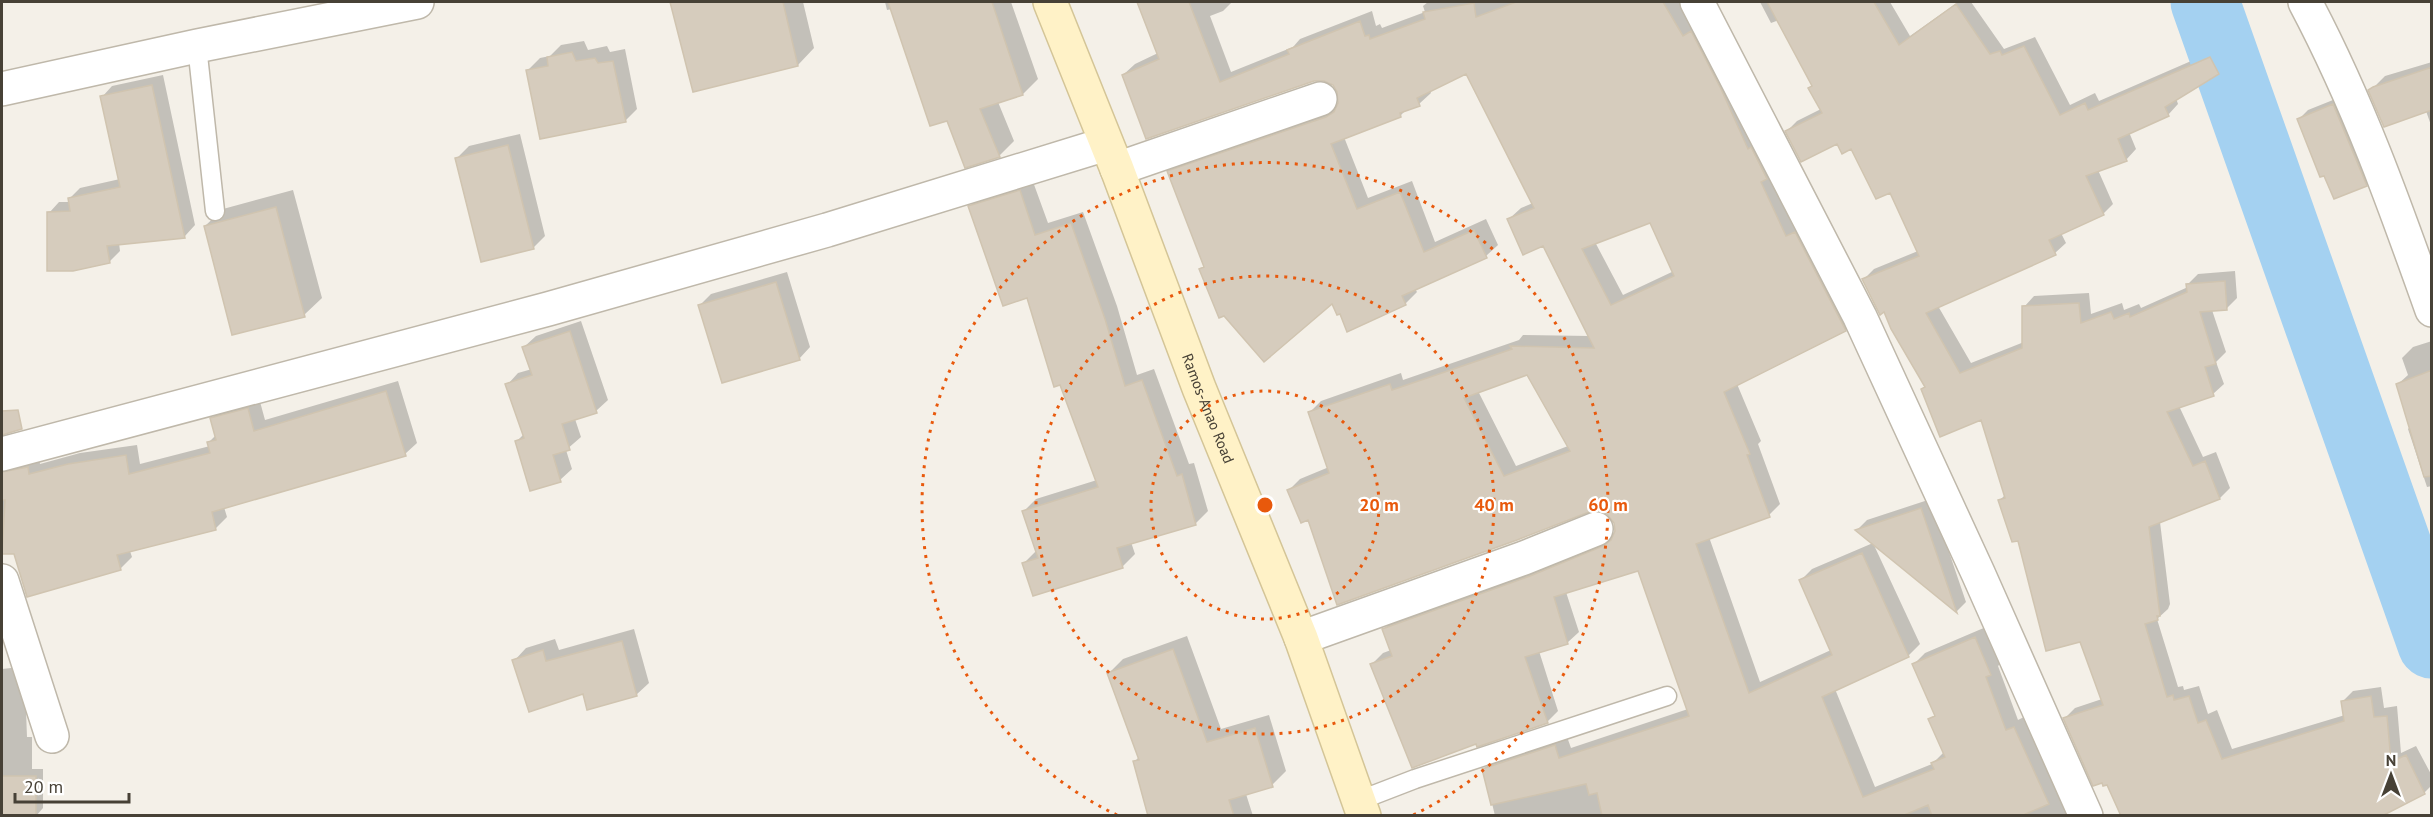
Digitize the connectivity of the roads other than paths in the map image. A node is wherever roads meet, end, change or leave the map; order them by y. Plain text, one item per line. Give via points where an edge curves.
1 (417, 2) edge
2 (1050, 2) edge
3 (1697, 2) edge
4 (2305, 2) edge
5 (198, 46) junction
6 (2, 88) edge
7 (1320, 99) dead end
8 (1111, 157) junction
9 (215, 212) dead end
10 (2432, 310) edge
11 (2, 454) edge
12 (1596, 529) dead end
13 (2, 581) edge
14 (1301, 638) junction
15 (1667, 696) dead end
16 (52, 736) dead end
17 (1361, 808) edge
18 (2086, 816) edge

1 - 5 street
2 - 8 main road, Ramos-Anao Road
3 - 18 street via 1860,317
4 - 10 street via 2355,103
5 - 6 street
5 - 9 lane
7 - 8 street
8 - 11 street
8 - 14 main road, Ramos-Anao Road via 1199,388
12 - 14 street
13 - 16 street
14 - 17 main road, Ramos-Anao Road
15 - 17 lane via 1415,778

